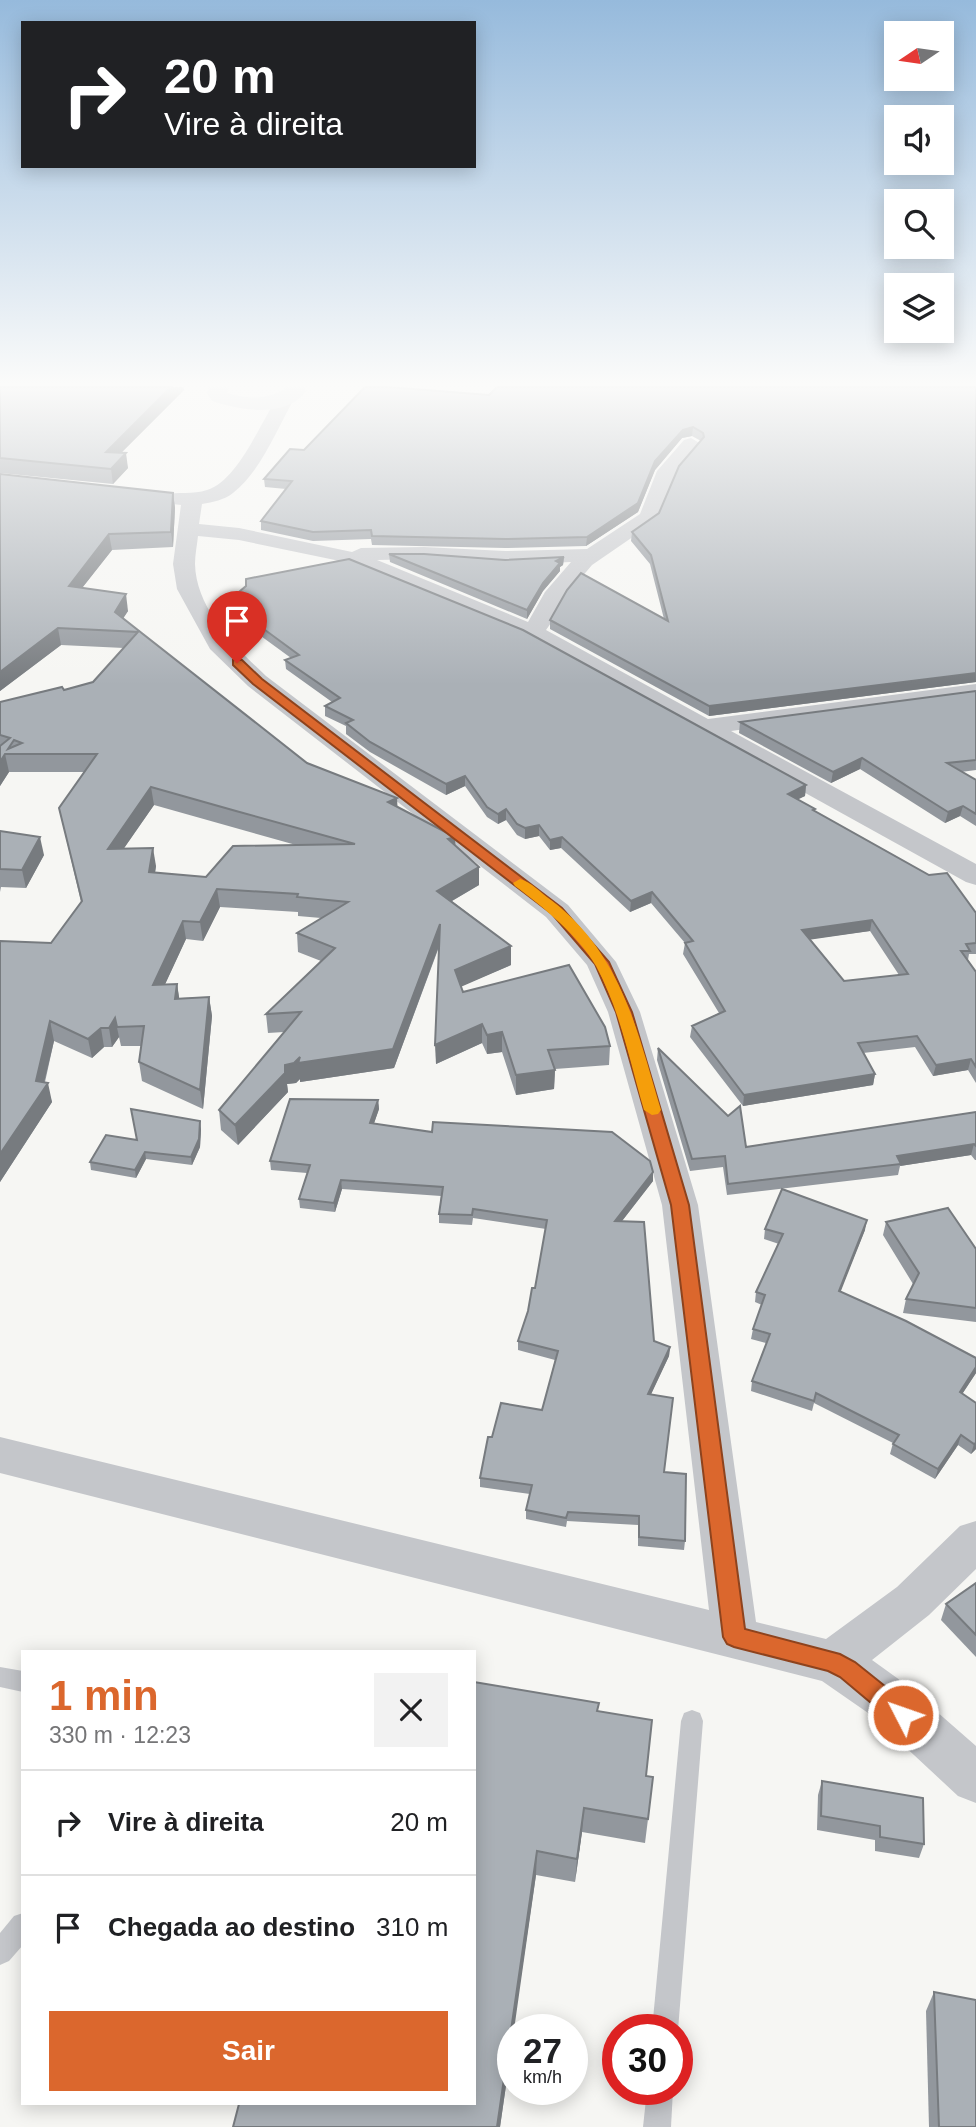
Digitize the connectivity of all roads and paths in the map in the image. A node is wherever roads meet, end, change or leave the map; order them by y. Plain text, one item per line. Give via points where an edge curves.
1 (228, 486) edge
2 (661, 486) edge
3 (153, 498) edge
4 (189, 514) junction
5 (340, 555) junction
6 (589, 555) junction
7 (532, 632) junction
8 (976, 691) edge
9 (702, 727) junction
10 (975, 877) edge
11 (0, 1455) edge
12 (976, 1540) edge
13 (734, 1637) junction
14 (832, 1662) junction
15 (0, 1677) edge
16 (21, 1682) edge
17 (692, 1721) dead end
18 (976, 1779) edge
19 (21, 1927) edge
20 (0, 1952) edge
21 (666, 2014) edge
22 (659, 2105) edge
23 (657, 2127) edge

1 - 4 street
2 - 6 street via 649,517
3 - 4 street
4 - 5 street via 239,534
4 - 13 street via 184,564 188,589 218,644 257,681 557,911 601,962 624,1012 680,1205
5 - 6 street
5 - 7 street
6 - 7 street via 553,597
7 - 9 street
8 - 9 street
9 - 10 street
11 - 13 street
12 - 14 street via 913,1601
13 - 14 street
14 - 18 street via 869,1686
15 - 16 lane
17 - 21 lane
19 - 20 lane
22 - 23 lane

